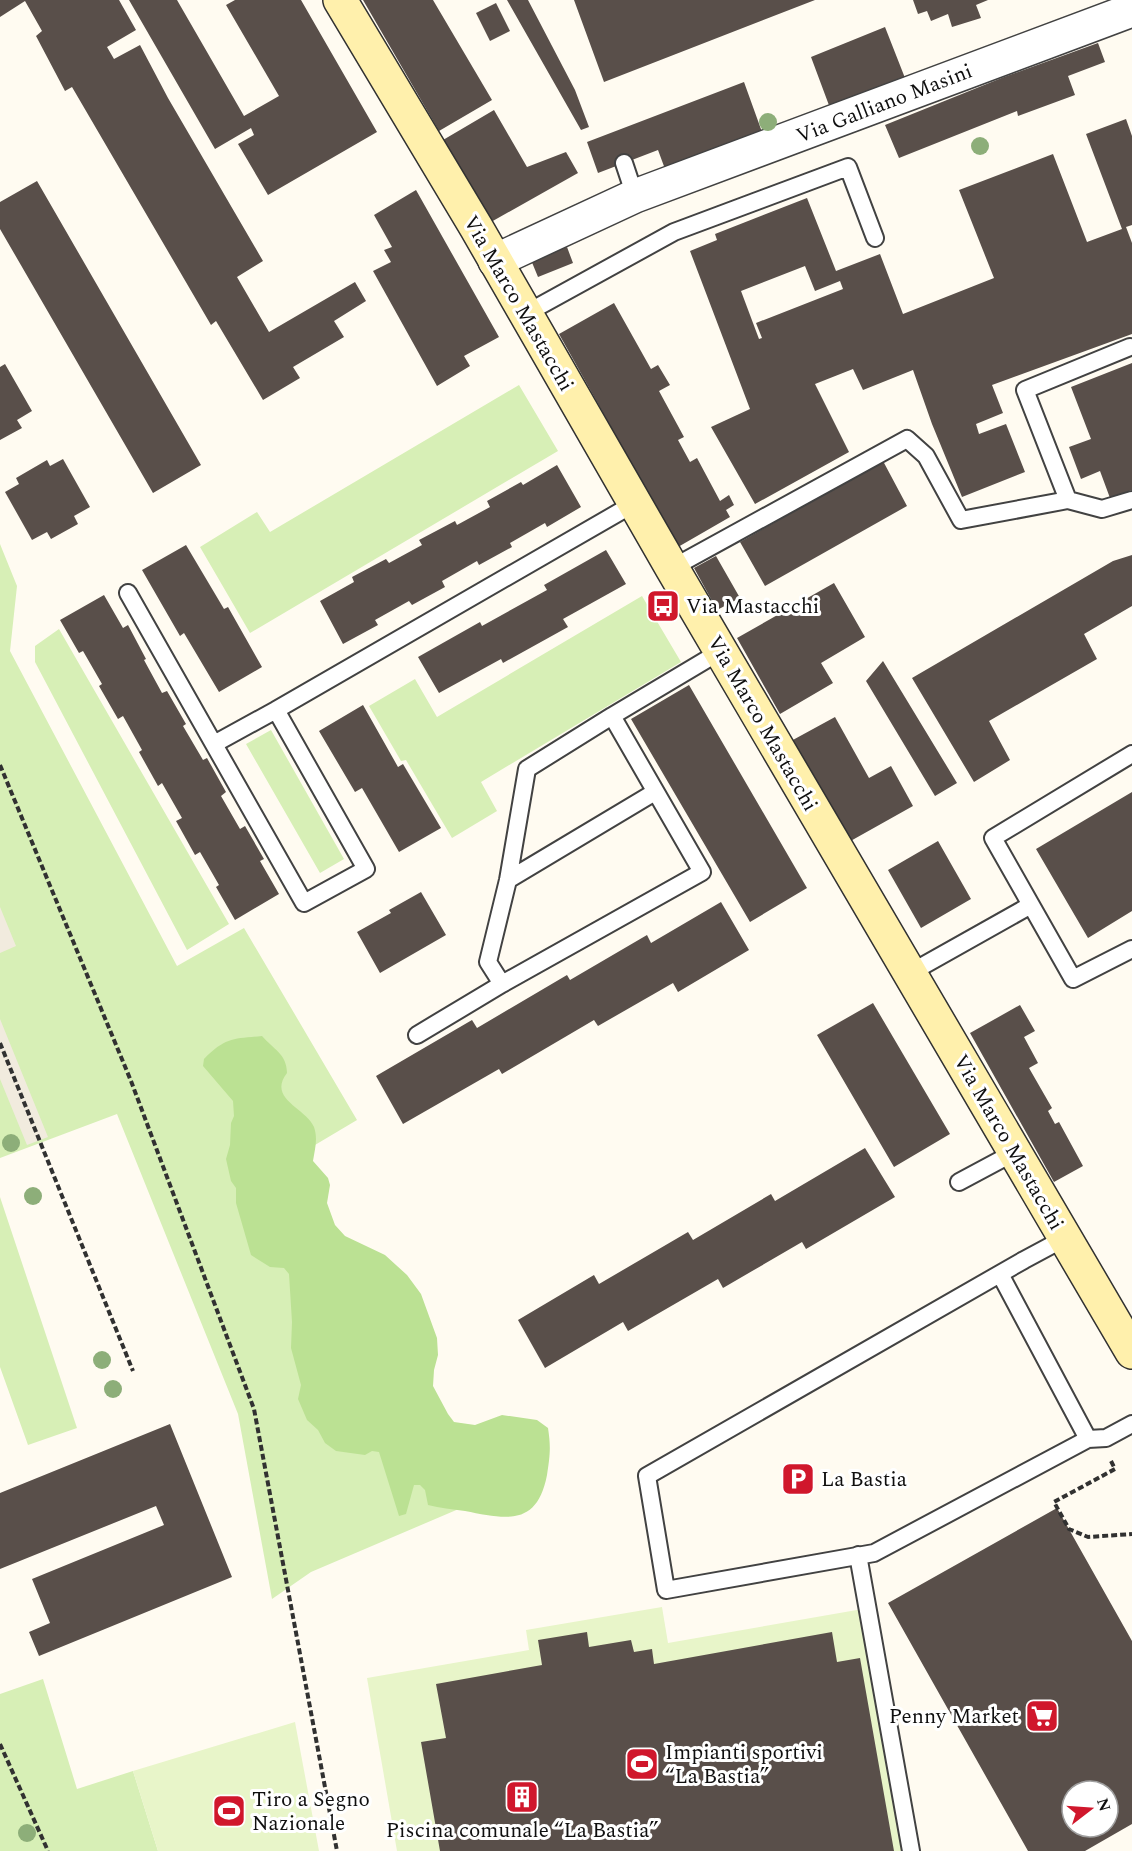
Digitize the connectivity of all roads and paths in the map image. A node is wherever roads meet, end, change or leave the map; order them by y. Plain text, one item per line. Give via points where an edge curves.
1 (340, 0) edge
2 (1132, 10) edge
3 (624, 163) dead end
4 (635, 196) junction
5 (875, 238) dead end
6 (495, 261) junction
7 (525, 314) junction
8 (1130, 347) dead end
9 (1068, 500) junction
10 (1132, 500) edge
11 (635, 503) junction
12 (672, 568) junction
13 (128, 593) dead end
14 (721, 651) junction
15 (276, 710) junction
16 (612, 716) junction
17 (214, 744) junction
18 (1132, 754) edge
19 (0, 765) edge
20 (655, 792) junction
21 (508, 880) junction
22 (1030, 905) junction
23 (1132, 949) edge
24 (910, 973) junction
25 (502, 984) junction
26 (417, 1035) dead end
27 (0, 1043) edge
28 (1015, 1152) junction
29 (959, 1182) dead end
30 (1065, 1238) junction
31 (1000, 1274) junction
32 (1132, 1352) edge
33 (133, 1371) dead end
34 (1132, 1424) edge
35 (1088, 1439) junction
36 (1110, 1459) dead end
37 (1132, 1534) edge
38 (858, 1556) junction
39 (0, 1744) edge
40 (48, 1851) edge
41 (337, 1851) edge
42 (911, 1851) edge

1 - 6 street, Via Marco Mastacchi
2 - 4 street, Via Galliano Masini via 925,80
3 - 4 lane
4 - 6 street, Via Galliano Masini
5 - 7 lane via 848,167 674,232
6 - 7 street, Via Marco Mastacchi
7 - 11 street, Via Marco Mastacchi
8 - 9 lane via 1025,390
9 - 10 lane via 1102,510
9 - 12 lane via 962,520 926,456 907,439
11 - 12 street, Via Marco Mastacchi
11 - 15 lane
12 - 14 street, Via Marco Mastacchi
13 - 17 lane
14 - 16 lane
14 - 24 street, Via Marco Mastacchi
15 - 17 lane
15 - 17 lane via 366,869 315,898 304,903
16 - 20 lane
16 - 21 lane via 526,768
18 - 22 lane via 993,838
19 - 41 path via 131,1081 254,1409
20 - 21 lane
20 - 25 lane via 702,872
21 - 25 lane via 489,962
22 - 23 lane via 1073,979
22 - 24 lane
24 - 28 street, Via Marco Mastacchi
25 - 26 lane
27 - 33 path
28 - 29 lane
28 - 30 street, Via Marco Mastacchi
30 - 31 lane
30 - 32 street, Via Marco Mastacchi
31 - 35 lane
31 - 38 lane via 647,1476 666,1590
34 - 35 lane via 1106,1438
35 - 38 lane via 874,1553
36 - 37 path via 1115,1469 1054,1502 1069,1529 1088,1537
38 - 42 lane
39 - 40 path

